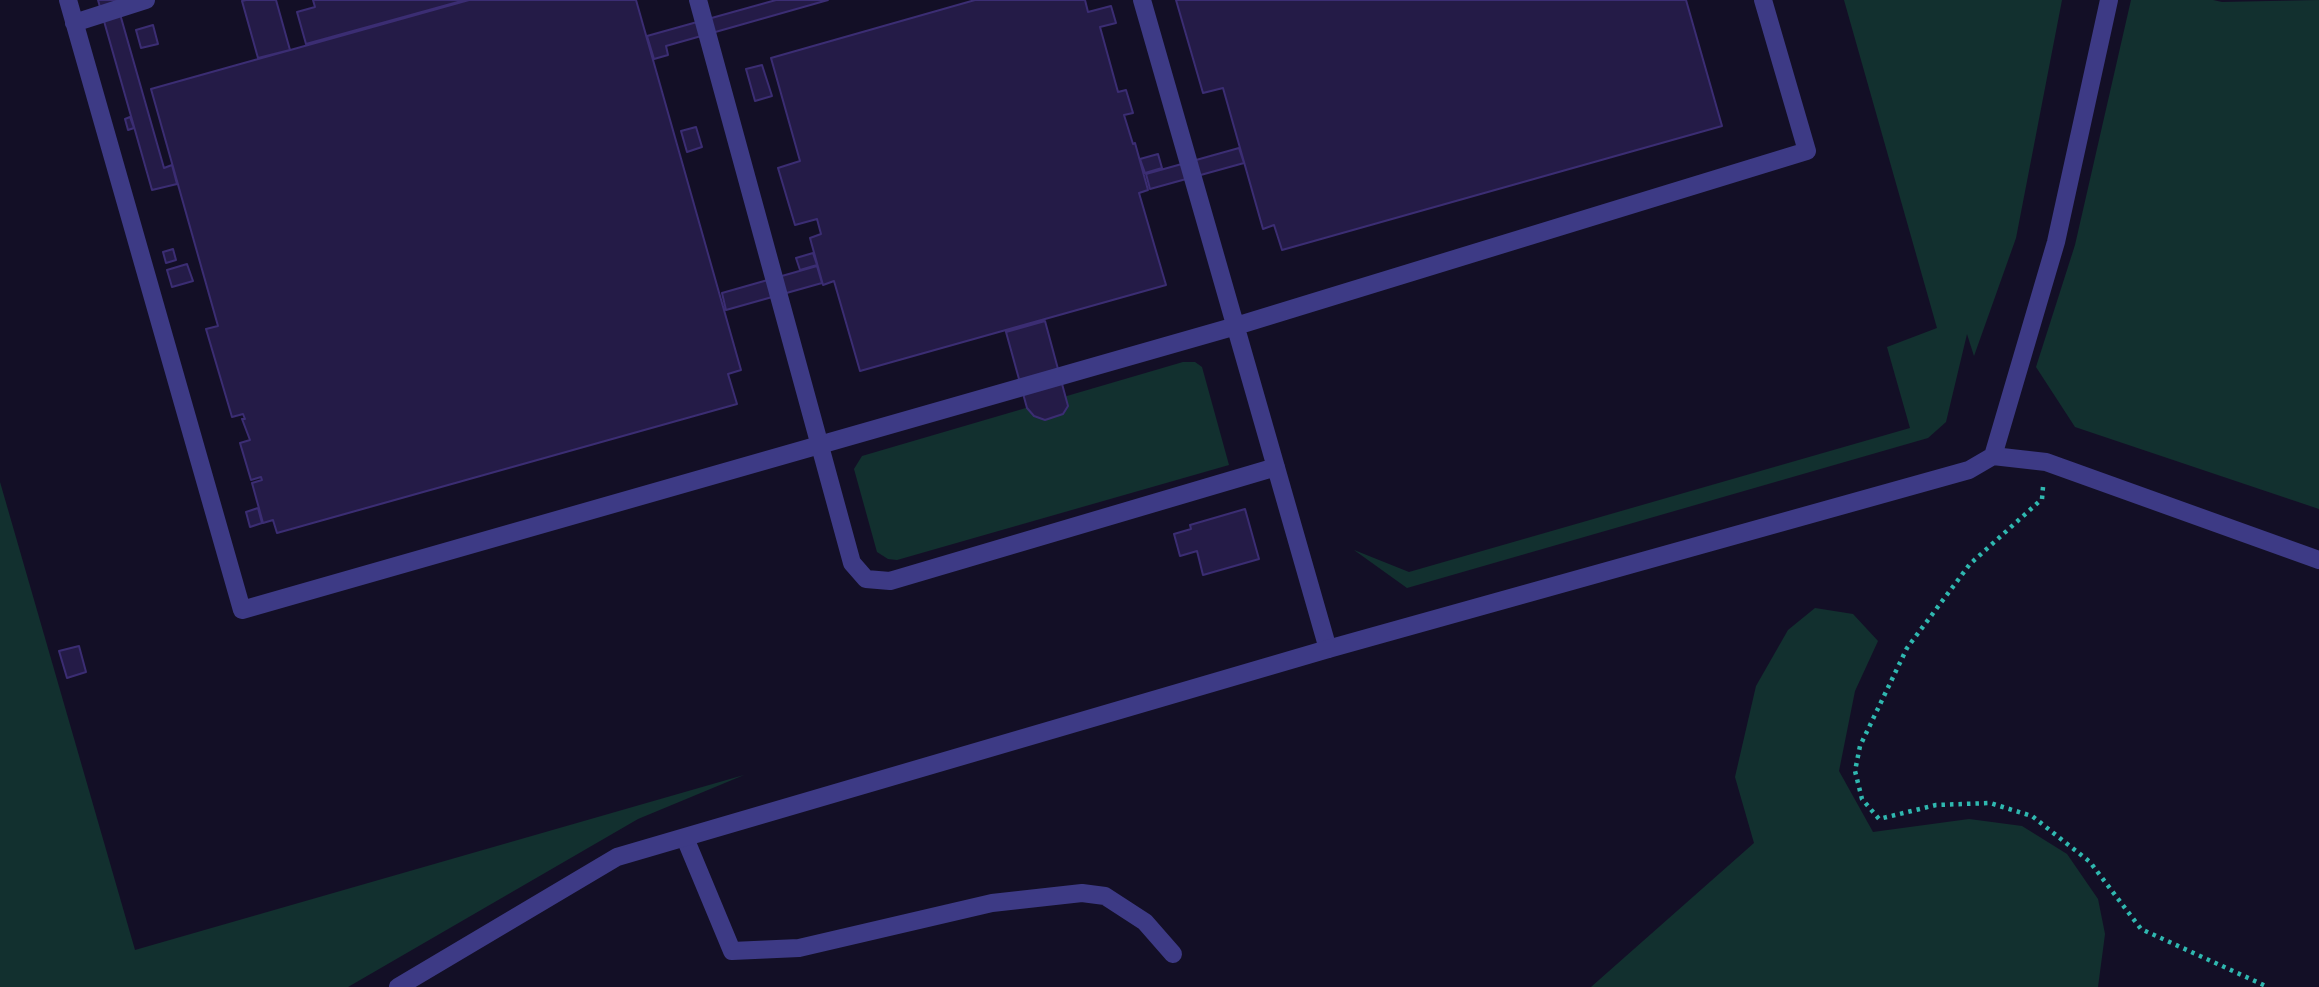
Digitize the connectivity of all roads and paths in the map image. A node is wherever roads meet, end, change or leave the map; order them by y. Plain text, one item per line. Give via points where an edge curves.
1 (68, 0) edge
2 (146, 0) edge
3 (698, 0) edge
4 (1142, 0) edge
5 (1763, 0) edge
6 (2109, 0) edge
7 (74, 23) junction
8 (1236, 326) junction
9 (820, 445) junction
10 (1993, 456) junction
11 (2046, 461) junction
12 (1276, 467) junction
13 (2319, 560) edge
14 (1328, 649) junction
15 (685, 838) junction
16 (1173, 954) dead end
17 (398, 987) edge
18 (2268, 987) edge

1 - 7 street
2 - 7 street
3 - 9 street
4 - 8 street
5 - 8 street via 1807,151
6 - 10 street via 2056,242
7 - 9 street via 242,610
8 - 9 street
8 - 12 street
9 - 12 street via 852,563 866,579 890,581
10 - 11 street
10 - 14 street via 1969,470
11 - 13 street
11 - 18 path via 2042,499 1970,564 1907,648 1860,746 1855,771 1862,799 1879,819 1936,805 1990,803 2032,816 2090,862 2141,929
12 - 14 street
14 - 15 street
15 - 16 street via 732,951 799,948 992,903 1082,893 1105,896 1144,922
15 - 17 street via 617,857

